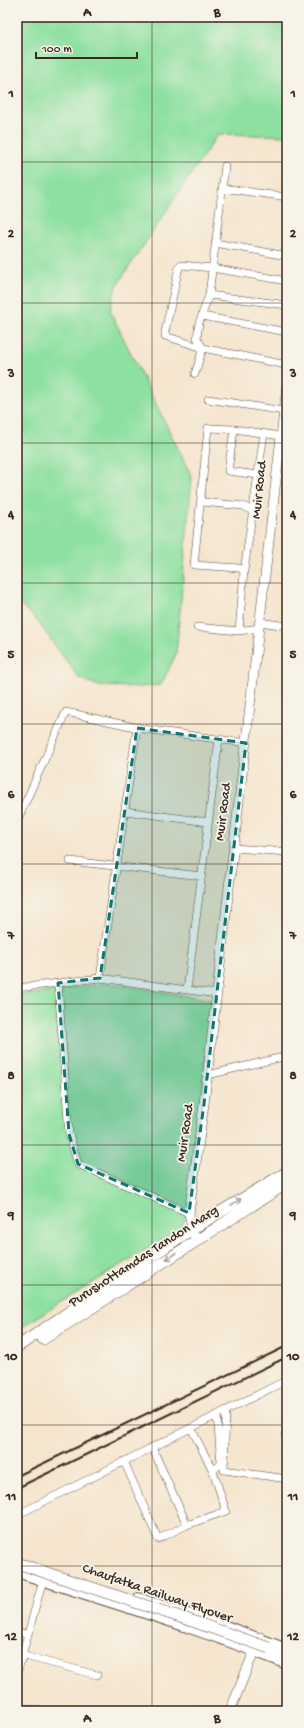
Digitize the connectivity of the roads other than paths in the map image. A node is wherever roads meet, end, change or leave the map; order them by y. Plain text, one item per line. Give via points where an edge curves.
1 (225, 166) dead end
2 (222, 188) junction
3 (287, 197) edge
4 (215, 243) junction
5 (287, 256) edge
6 (212, 268) junction
7 (287, 281) edge
8 (209, 295) junction
9 (287, 306) edge
10 (202, 316) junction
11 (287, 332) edge
12 (203, 348) junction
13 (287, 365) edge
14 (195, 374) dead end
15 (287, 385) edge
16 (208, 399) dead end
17 (284, 411) junction
18 (234, 429) junction
19 (264, 433) junction
20 (281, 436) junction
21 (258, 475) junction
22 (202, 502) junction
23 (253, 511) junction
24 (244, 571) junction
25 (259, 625) junction
26 (287, 626) edge
27 (197, 627) dead end
28 (239, 631) junction
29 (137, 728) junction
30 (219, 739) junction
31 (246, 743) junction
32 (125, 811) junction
33 (17, 821) edge
34 (208, 822) junction
35 (234, 848) junction
36 (287, 852) edge
37 (70, 861) dead end
38 (116, 866) junction
39 (202, 876) junction
40 (100, 978) junction
41 (58, 983) junction
42 (17, 988) edge
43 (187, 990) junction
44 (217, 994) junction
45 (287, 1056) edge
46 (208, 1075) junction
47 (287, 1172) edge
48 (287, 1183) edge
49 (189, 1213) junction
50 (192, 1229) junction
51 (195, 1241) junction
52 (17, 1347) edge
53 (17, 1354) edge
54 (287, 1380) edge
55 (226, 1410) junction
56 (217, 1415) junction
57 (191, 1428) junction
58 (152, 1447) junction
59 (124, 1461) junction
60 (213, 1471) junction
61 (287, 1479) edge
62 (17, 1515) edge
63 (187, 1526) junction
64 (17, 1558) edge
65 (17, 1563) edge
66 (45, 1568) junction
67 (17, 1573) edge
68 (42, 1581) junction
69 (17, 1632) edge
70 (27, 1634) junction
71 (260, 1637) junction
72 (287, 1648) edge
73 (253, 1652) junction
74 (21, 1655) junction
75 (287, 1655) edge
76 (287, 1665) edge
77 (17, 1670) edge
78 (97, 1675) dead end
79 (17, 1707) edge
80 (42, 1711) edge
81 (230, 1711) edge

1 - 2 street
2 - 3 street
2 - 4 street
4 - 5 street
4 - 6 street
6 - 7 street
6 - 8 street
6 - 12 street via 182,265 179,267 165,332 165,336
8 - 9 street
8 - 10 street
10 - 11 street
10 - 12 street via 197,338
12 - 13 street
12 - 14 street
15 - 17 main road, Muir Road
16 - 17 street
17 - 20 main road, Muir Road
18 - 19 street
18 - 21 street via 228,471
18 - 22 street via 208,428
19 - 20 street
19 - 21 street
20 - 25 main road, Muir Road
21 - 23 street
22 - 23 street via 244,506
22 - 24 street via 194,565 239,568
23 - 24 street
24 - 28 street
25 - 26 street
25 - 28 street
25 - 31 main road, Muir Road
27 - 28 street
29 - 30 street
29 - 32 street
29 - 33 street via 66,712
30 - 31 street
30 - 34 street
31 - 35 main road, Muir Road
32 - 34 street
32 - 38 street
34 - 39 street
35 - 36 street
35 - 44 main road, Muir Road
37 - 38 street
38 - 39 street
38 - 40 street
39 - 43 street
40 - 41 street
40 - 43 street
41 - 42 street
41 - 49 street via 70,1134 78,1164
43 - 44 street
44 - 46 main road, Muir Road
45 - 46 street
46 - 49 main road, Muir Road
50 -> 47 main road
48 - 51 main road, Purushottamdas Tandon Marg
49 - 50 main road, Muir Road
50 - 51 main road, Muir Road
50 - 52 main road
51 -> 53 main road, Purushottamdas Tandon Marg via 76,1319
54 - 55 street
55 - 56 street
55 - 61 street via 224,1470
56 - 57 street
56 - 60 street via 221,1463
57 - 58 street
57 - 60 street
58 - 59 street
58 - 63 street
59 - 62 street
59 - 63 street via 158,1539
60 - 63 street via 226,1511
64 - 66 street
65 - 75 main road, Chaufatka Railway Flyover, bridge
66 - 68 street
66 - 71 street
67 - 68 street
68 - 70 street
68 - 73 street
69 - 70 street
70 - 74 street
71 - 72 street
71 - 73 main road
73 - 76 street
73 - 81 main road
74 - 77 street
74 - 78 street
79 - 80 street

